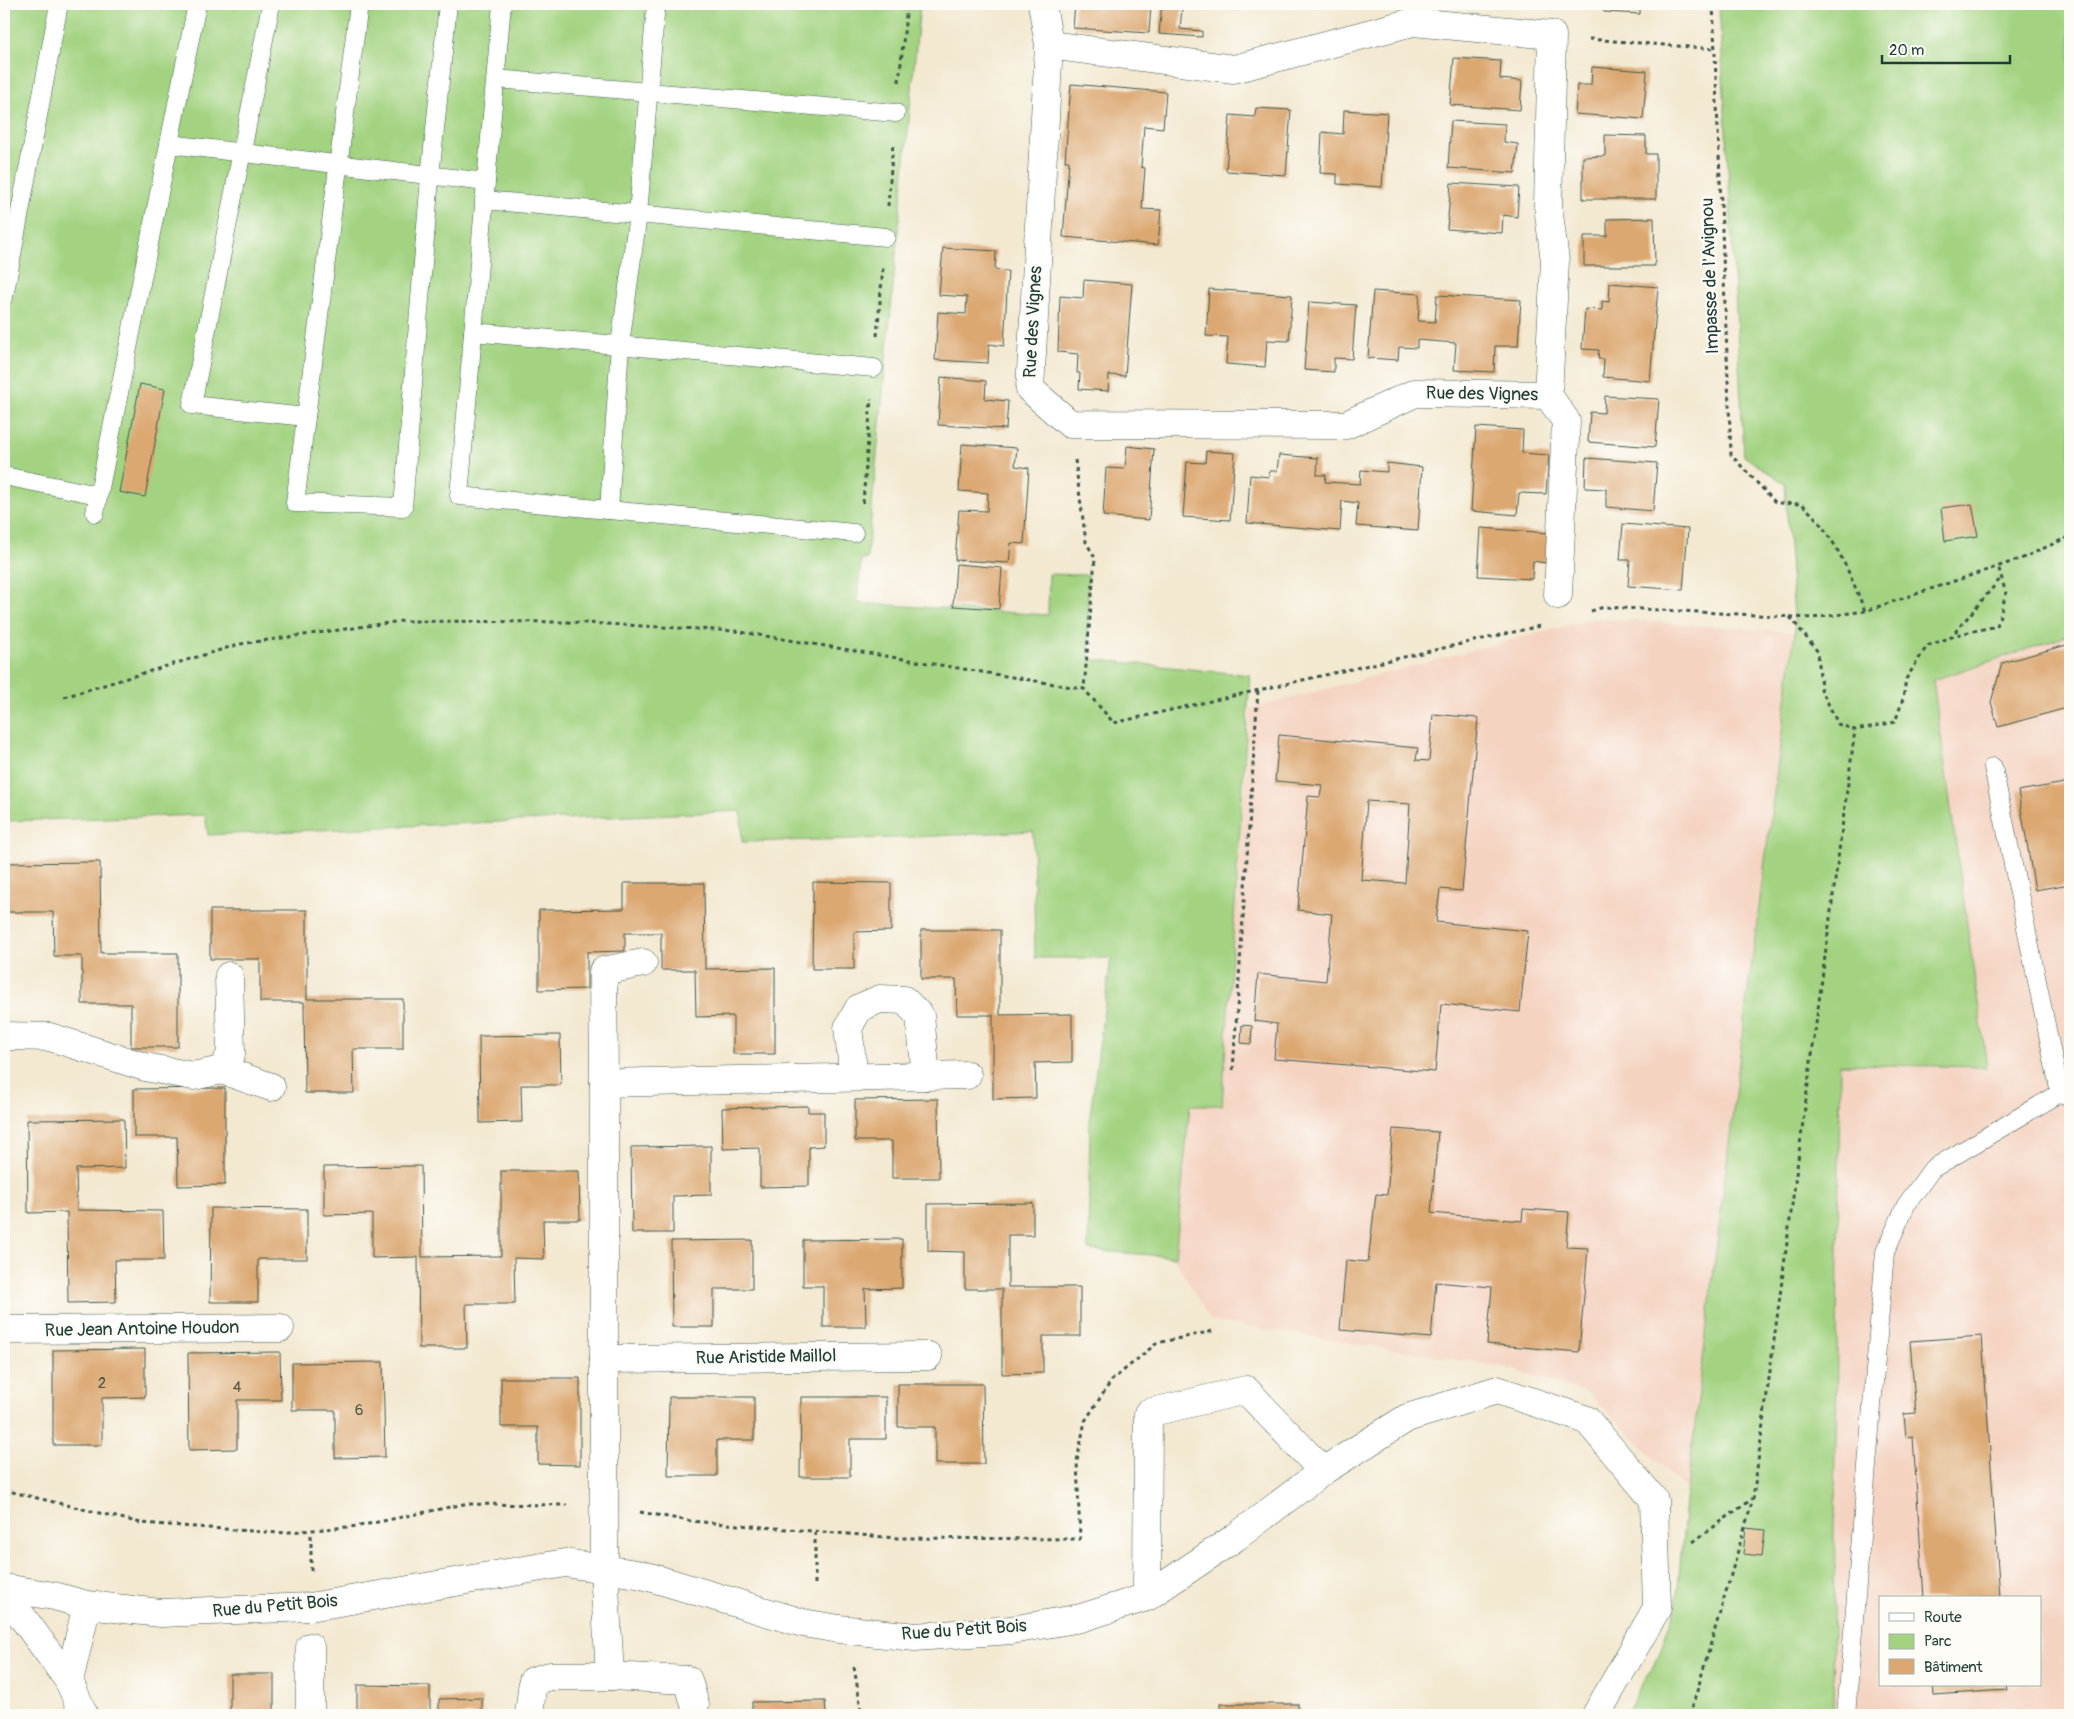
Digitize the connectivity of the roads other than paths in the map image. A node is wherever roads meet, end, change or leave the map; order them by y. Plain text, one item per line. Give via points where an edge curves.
1 (59, 4) edge
2 (197, 4) edge
3 (271, 4) edge
4 (359, 4) edge
5 (448, 4) edge
6 (502, 4) edge
7 (656, 4) edge
8 (1042, 4) edge
9 (1049, 45) junction
10 (496, 79) junction
11 (649, 92) junction
12 (896, 112) dead end
13 (169, 144) junction
14 (243, 154) junction
15 (337, 165) junction
16 (430, 177) junction
17 (486, 182) junction
18 (484, 200) junction
19 (638, 214) junction
20 (886, 237) dead end
21 (4, 297) edge
22 (473, 332) junction
23 (620, 344) junction
24 (874, 368) dead end
25 (1548, 395) junction
26 (306, 417) junction
27 (4, 476) edge
28 (98, 495) junction
29 (610, 510) junction
30 (95, 513) dead end
31 (854, 533) dead end
32 (1558, 595) road end
33 (1993, 767) dead end
34 (643, 963) dead end
35 (229, 976) dead end
36 (4, 1036) edge
37 (222, 1070) junction
38 (967, 1075) dead end
39 (926, 1076) junction
40 (854, 1077) junction
41 (604, 1083) junction
42 (271, 1087) dead end
43 (2065, 1096) edge
44 (280, 1328) dead end
45 (4, 1330) edge
46 (928, 1356) dead end
47 (604, 1359) junction
48 (1322, 1471) junction
49 (604, 1569) junction
50 (4, 1588) edge
51 (4, 1592) edge
52 (1147, 1597) junction
53 (87, 1605) junction
54 (310, 1647) dead end
55 (610, 1676) junction
56 (69, 1681) junction
57 (695, 1705) dead end
58 (84, 1715) edge
59 (310, 1715) edge
60 (529, 1715) edge
61 (1596, 1715) edge
62 (1846, 1715) edge

1 - 21 lane
2 - 13 lane
3 - 14 lane
4 - 15 lane
5 - 16 lane
6 - 10 lane
7 - 11 lane
8 - 9 street, Rue des Vignes
9 - 25 street, Rue des Vignes via 1234,69 1413,22 1552,35 1548,206 1555,261
9 - 25 street, Rue des Vignes via 1030,389 1070,424 1346,425 1415,393
10 - 11 lane
10 - 17 lane
11 - 12 lane
11 - 19 lane
13 - 14 lane
13 - 28 lane
14 - 15 lane
14 - 26 lane via 192,405
15 - 16 lane
15 - 26 lane
16 - 17 lane
16 - 26 lane via 403,507 295,503
17 - 18 lane
18 - 19 lane
18 - 22 lane
19 - 20 lane
19 - 23 lane
22 - 23 lane
22 - 29 lane via 459,496
23 - 24 lane
23 - 29 lane
25 - 32 street via 1566,421
27 - 28 lane
28 - 30 lane
29 - 31 lane
33 - 43 lane
34 - 41 street via 603,971
35 - 37 street via 231,1054
36 - 37 street via 50,1037 145,1067 193,1076
37 - 42 street
38 - 39 street
39 - 40 street
39 - 40 street via 920,1016 904,1000 880,998 859,1008 848,1028
40 - 41 street
41 - 47 street
43 - 62 lane via 1932,1169 1906,1205 1885,1252
44 - 45 street, Rue Jean Antoine Houdon
46 - 47 street, Rue Aristide Maillol
47 - 49 street
48 - 52 street, Rue du Petit Bois via 1236,1538
48 - 52 street via 1246,1390 1148,1413
48 - 61 street, Rue du Petit Bois via 1407,1418 1497,1390 1587,1420 1654,1500 1657,1608
49 - 52 street, Rue du Petit Bois via 643,1575 803,1623 915,1637 1011,1630 1081,1618
49 - 53 street, Rue du Petit Bois via 566,1564 310,1606 161,1613
49 - 55 street
50 - 53 street, Rue du Petit Bois
51 - 56 street
53 - 56 street
54 - 59 street
55 - 57 street via 688,1680
55 - 60 street via 550,1676 533,1681
56 - 58 street

